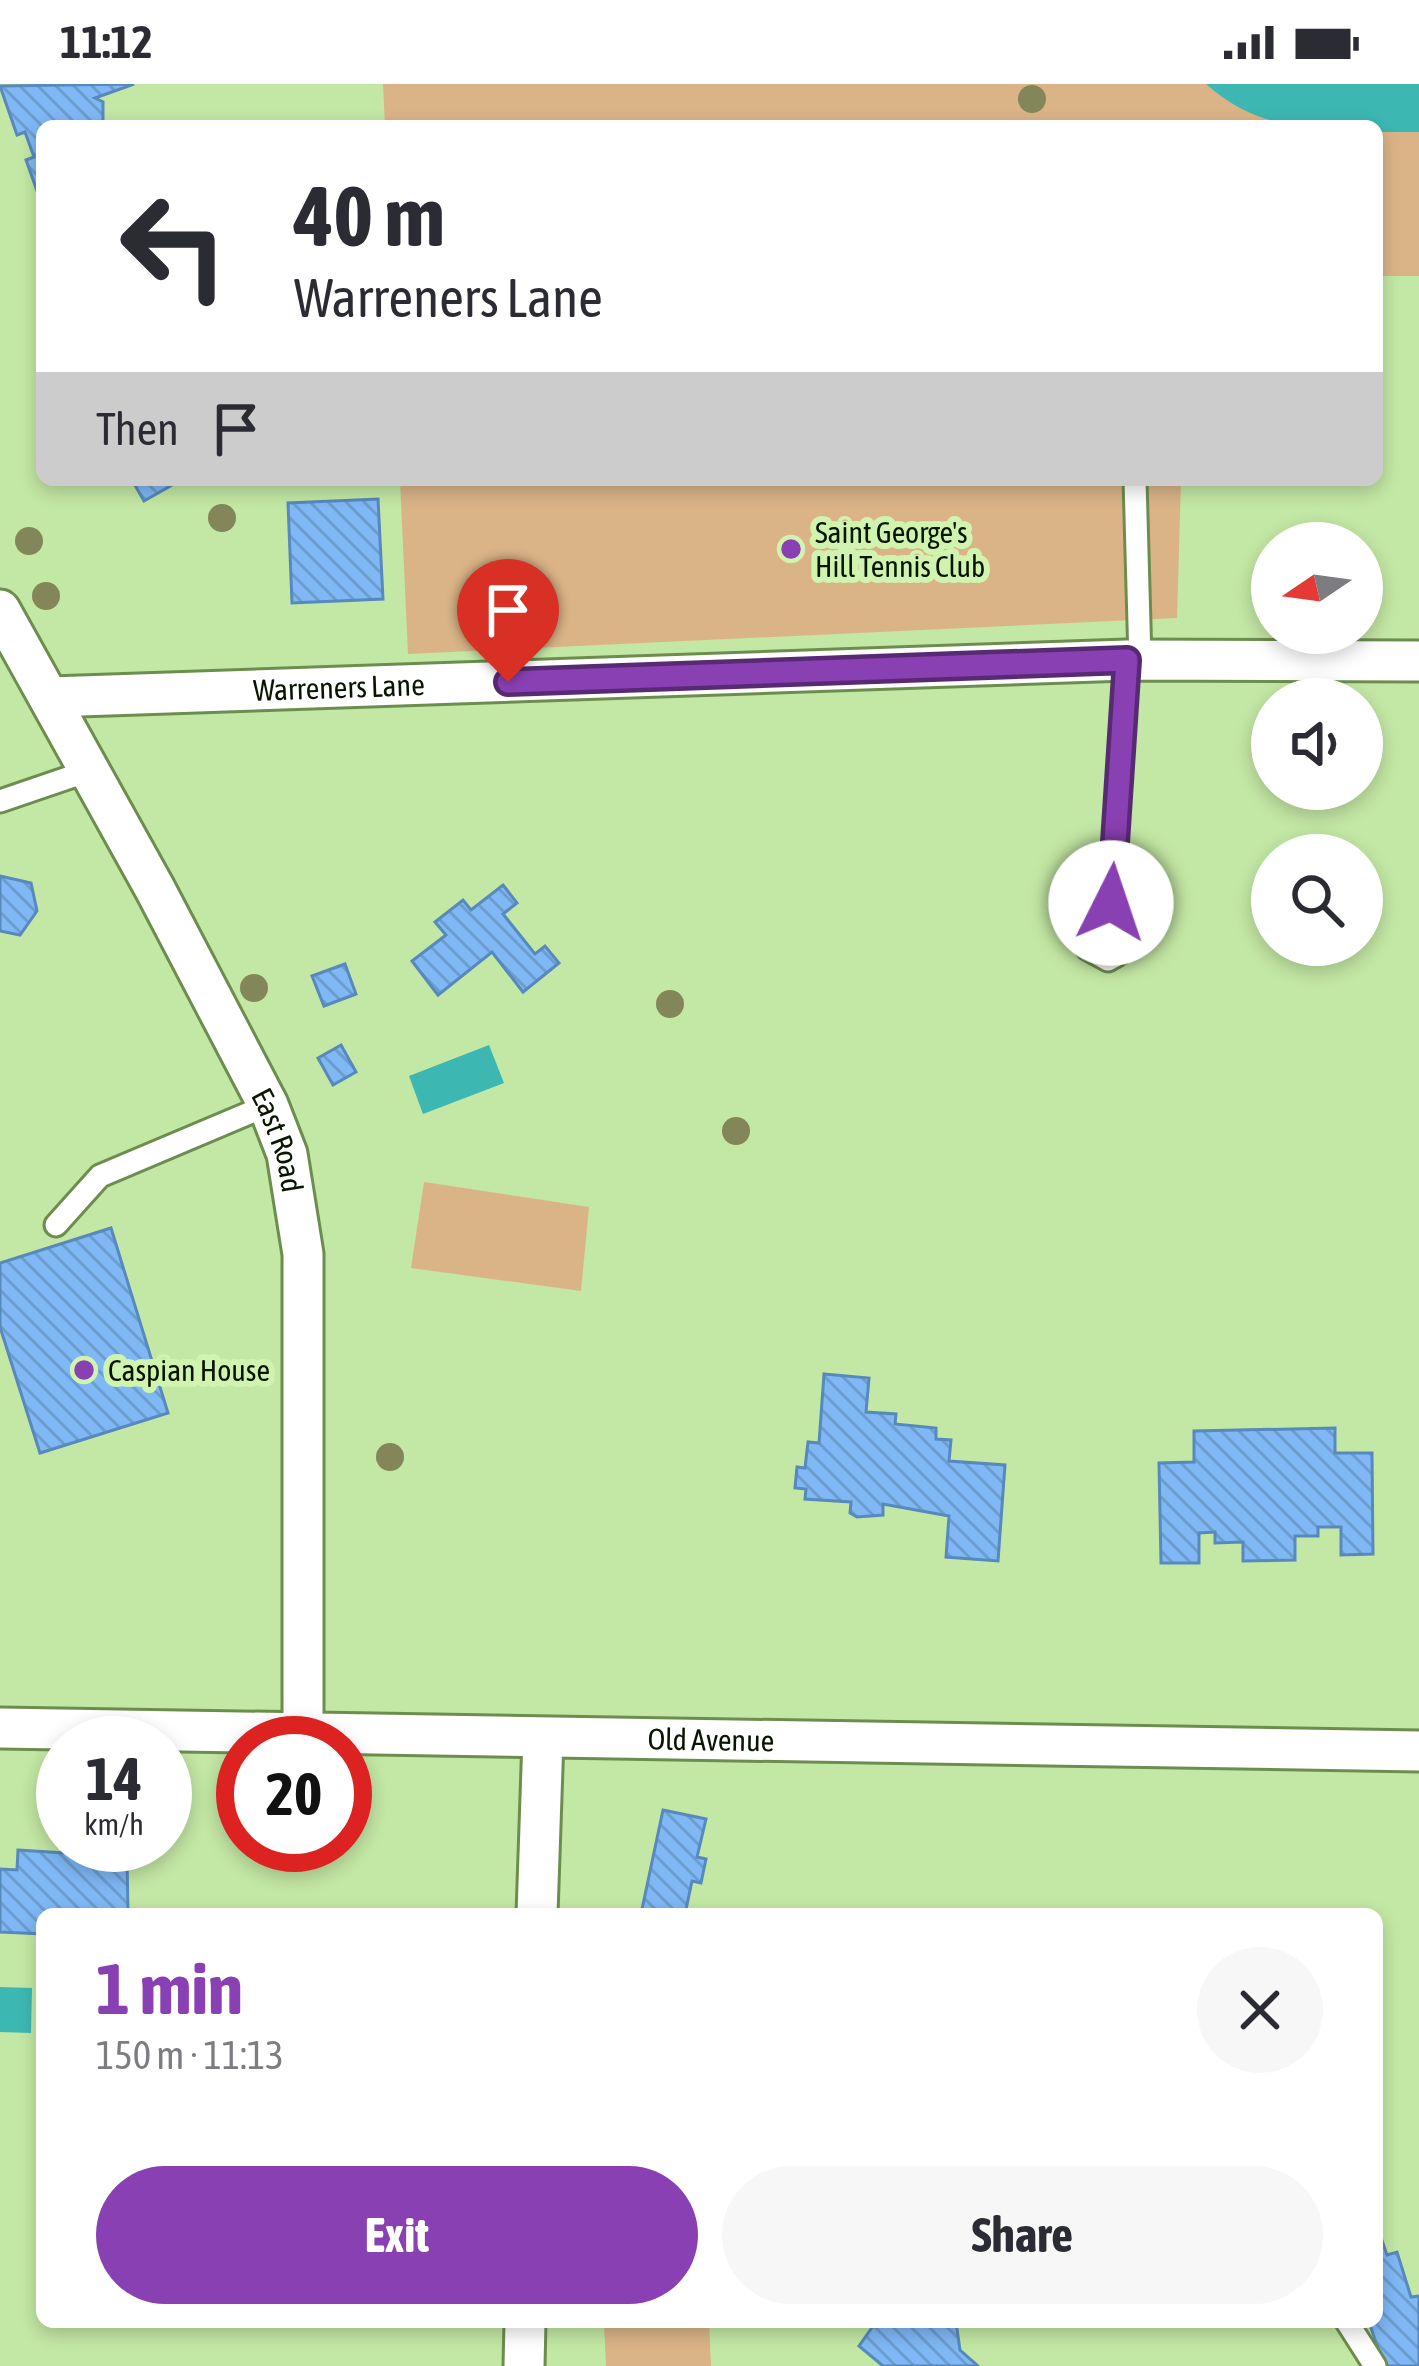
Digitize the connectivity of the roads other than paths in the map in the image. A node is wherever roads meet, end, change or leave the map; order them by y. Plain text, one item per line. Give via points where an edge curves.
1 (1135, 486) edge
2 (0, 610) edge
3 (1133, 660) junction
4 (1419, 661) edge
5 (51, 697) junction
6 (91, 770) junction
7 (0, 801) edge
8 (1111, 903) dead end
9 (268, 1105) junction
10 (56, 1225) dead end
11 (304, 1716) edge
12 (0, 1727) edge
13 (216, 1733) edge
14 (372, 1736) edge
15 (543, 1738) junction
16 (1419, 1751) edge
17 (537, 1908) edge
18 (525, 2328) edge
19 (1351, 2328) edge
20 (524, 2366) edge
21 (1375, 2366) edge

1 - 3 lane
2 - 5 street, East Road
3 - 4 street, Warreners Lane
3 - 5 street, Warreners Lane
3 - 8 lane
5 - 6 street, East Road
6 - 7 lane
6 - 9 street, East Road
9 - 10 lane via 100,1176
9 - 11 street, East Road via 286,1154 303,1254
12 - 13 street, Old Avenue
14 - 15 street, Old Avenue
15 - 16 street, Old Avenue
15 - 17 street
18 - 20 street
19 - 21 lane

